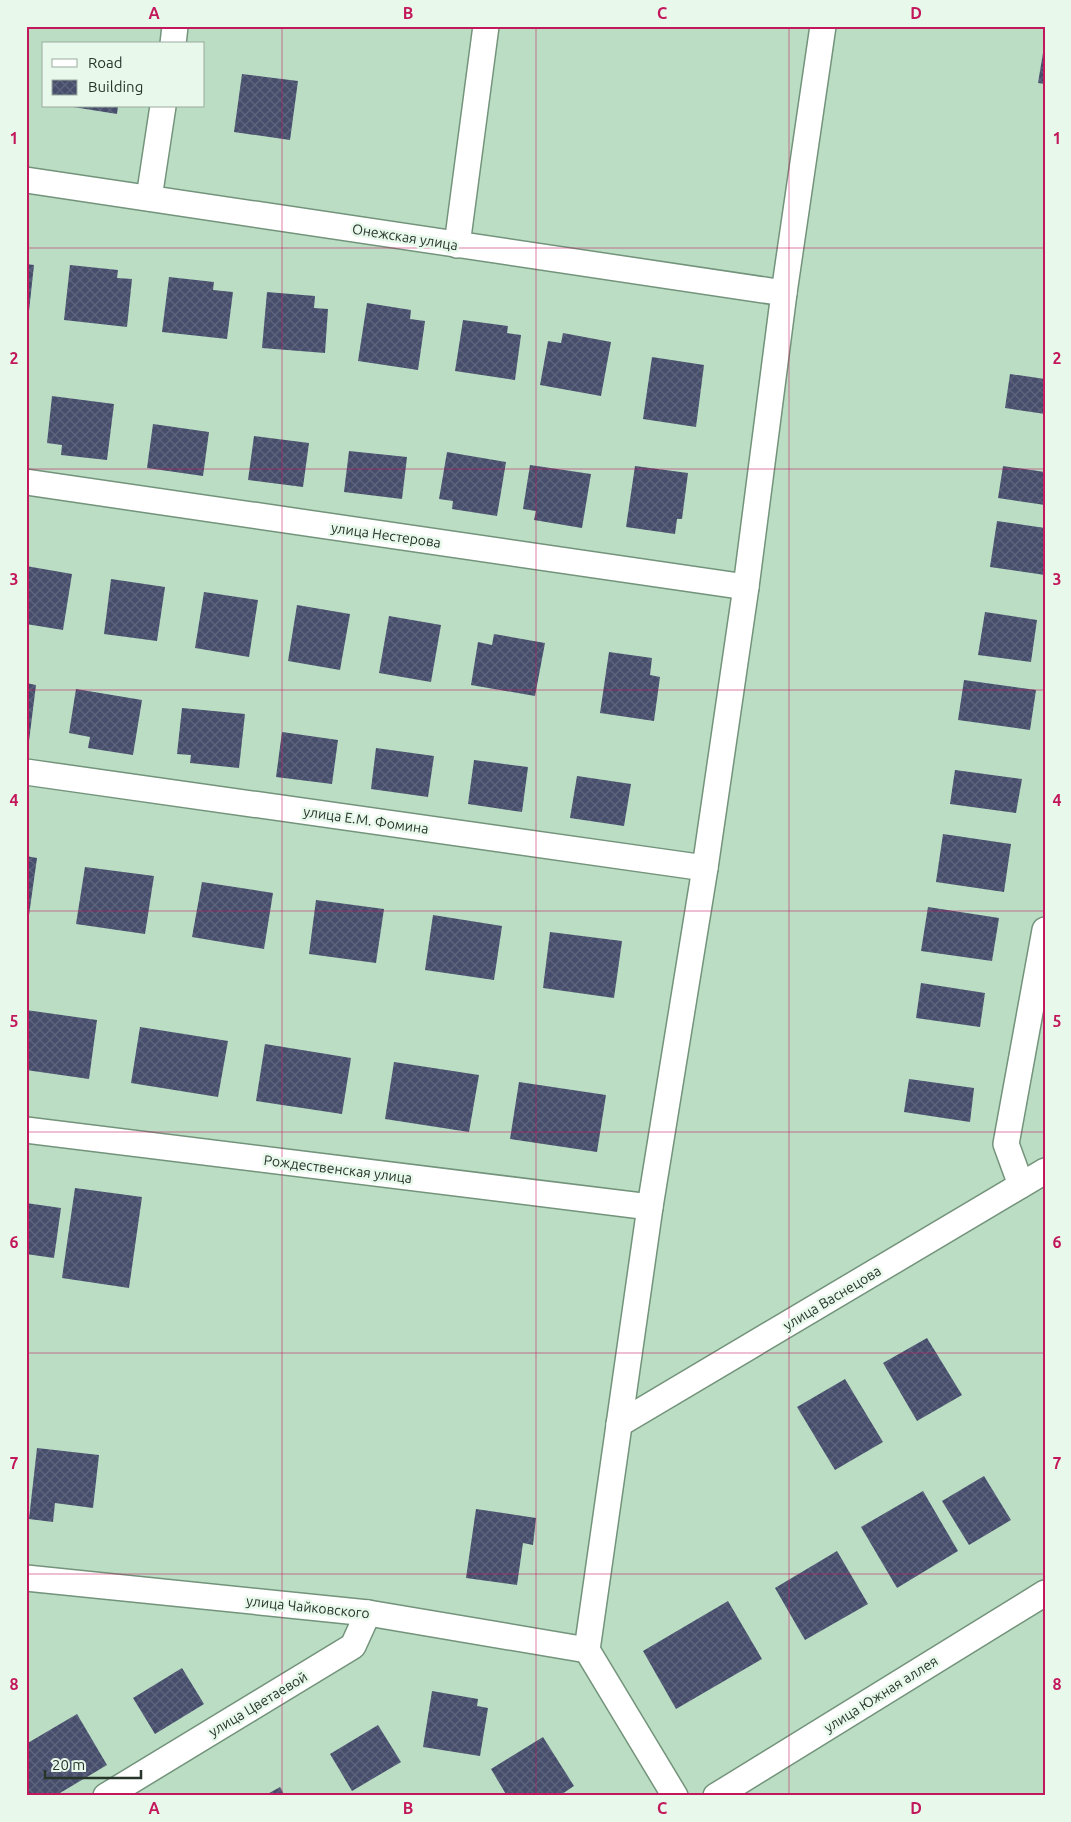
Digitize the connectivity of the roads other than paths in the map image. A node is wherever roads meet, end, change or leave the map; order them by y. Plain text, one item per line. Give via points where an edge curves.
1 (175, 26) edge
2 (486, 26) edge
3 (823, 26) edge
4 (173, 42) edge
5 (163, 108) edge
6 (26, 180) edge
7 (149, 198) junction
8 (457, 245) junction
9 (784, 293) junction
10 (26, 482) edge
11 (746, 587) junction
12 (26, 772) edge
13 (705, 868) junction
14 (1045, 930) edge
15 (26, 1130) edge
16 (1045, 1171) edge
17 (1021, 1185) junction
18 (650, 1207) junction
19 (619, 1424) junction
20 (26, 1578) edge
21 (1045, 1593) edge
22 (368, 1613) junction
23 (587, 1650) junction
24 (106, 1796) edge
25 (675, 1796) edge
26 (716, 1796) edge

1 - 4 street
2 - 8 street
3 - 9 street
5 - 7 street
6 - 7 street, Онежская улица
7 - 8 street, Онежская улица
8 - 9 street, Онежская улица
9 - 11 street
10 - 11 street, улица Нестерова
11 - 13 street
12 - 13 street, улица Е.М. Фомина
13 - 18 street
14 - 17 street via 1006,1144
15 - 18 street, Рождественская улица
16 - 17 street, улица Васнецова
17 - 19 street, улица Васнецова
18 - 19 street
19 - 23 street
20 - 22 street, улица Чайковского
21 - 26 street, улица Южная аллея
22 - 23 street, улица Чайковского
22 - 24 street, улица Цветаевой via 353,1646
23 - 25 street

